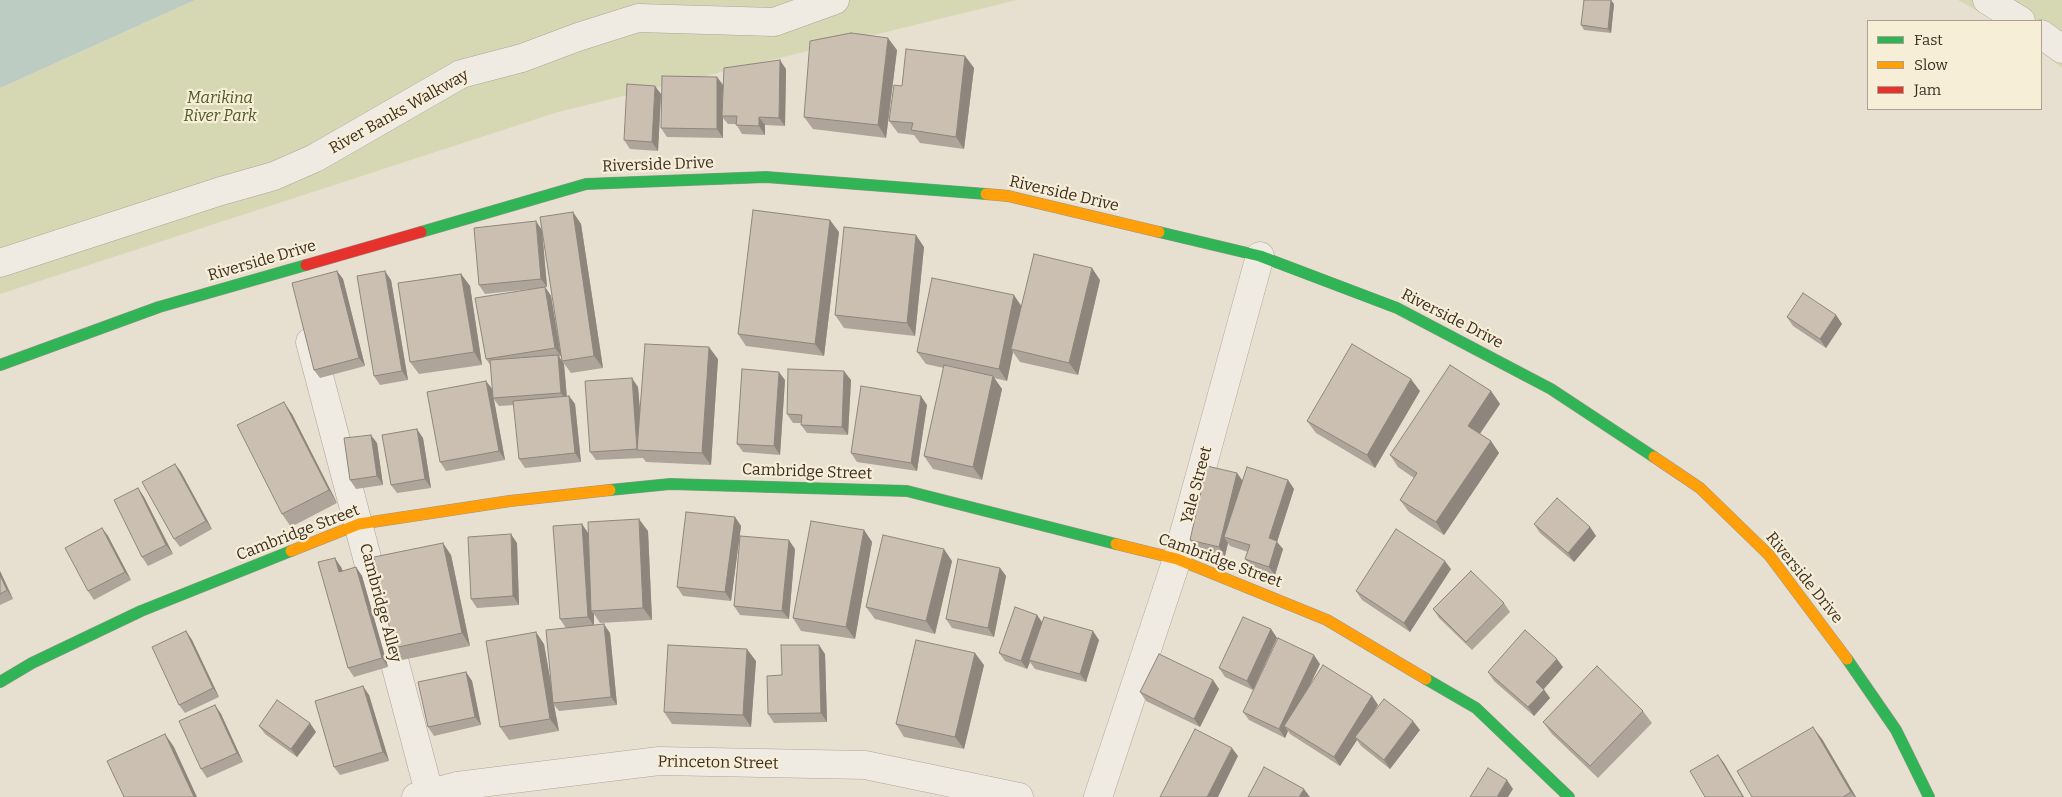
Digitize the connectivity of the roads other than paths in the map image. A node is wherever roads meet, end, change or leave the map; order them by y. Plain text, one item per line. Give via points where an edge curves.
1 (835, 0) edge
2 (1988, 0) edge
3 (2019, 20) edge
4 (2042, 35) edge
5 (2062, 49) edge
6 (1260, 256) junction
7 (0, 263) edge
8 (290, 269) junction
9 (0, 366) edge
10 (359, 524) junction
11 (1177, 559) junction
12 (0, 682) edge
13 (423, 794) edge
14 (1019, 797) edge
15 (1098, 797) edge
16 (1569, 797) edge
17 (1929, 797) edge

1 - 7 street, River Banks Walkway via 774,22 638,18 522,58 461,74 315,158 274,176
2 - 3 street
4 - 5 street
6 - 8 street, Riverside Drive via 1008,196 766,177 586,184
6 - 11 street, Yale Street
6 - 17 street, Riverside Drive via 1423,321 1551,389 1700,488 1769,555 1830,636 1896,730
8 - 9 street, Riverside Drive via 159,308
8 - 10 street, Cambridge Alley
10 - 11 street, Cambridge Street via 510,501 670,484 907,491
10 - 12 street, Cambridge Street via 141,612 32,663
10 - 13 street, Cambridge Alley
11 - 15 street, Yale Street
11 - 16 street, Cambridge Street via 1327,620 1476,708
13 - 14 street, Princeton Street via 457,786 659,761 865,765

